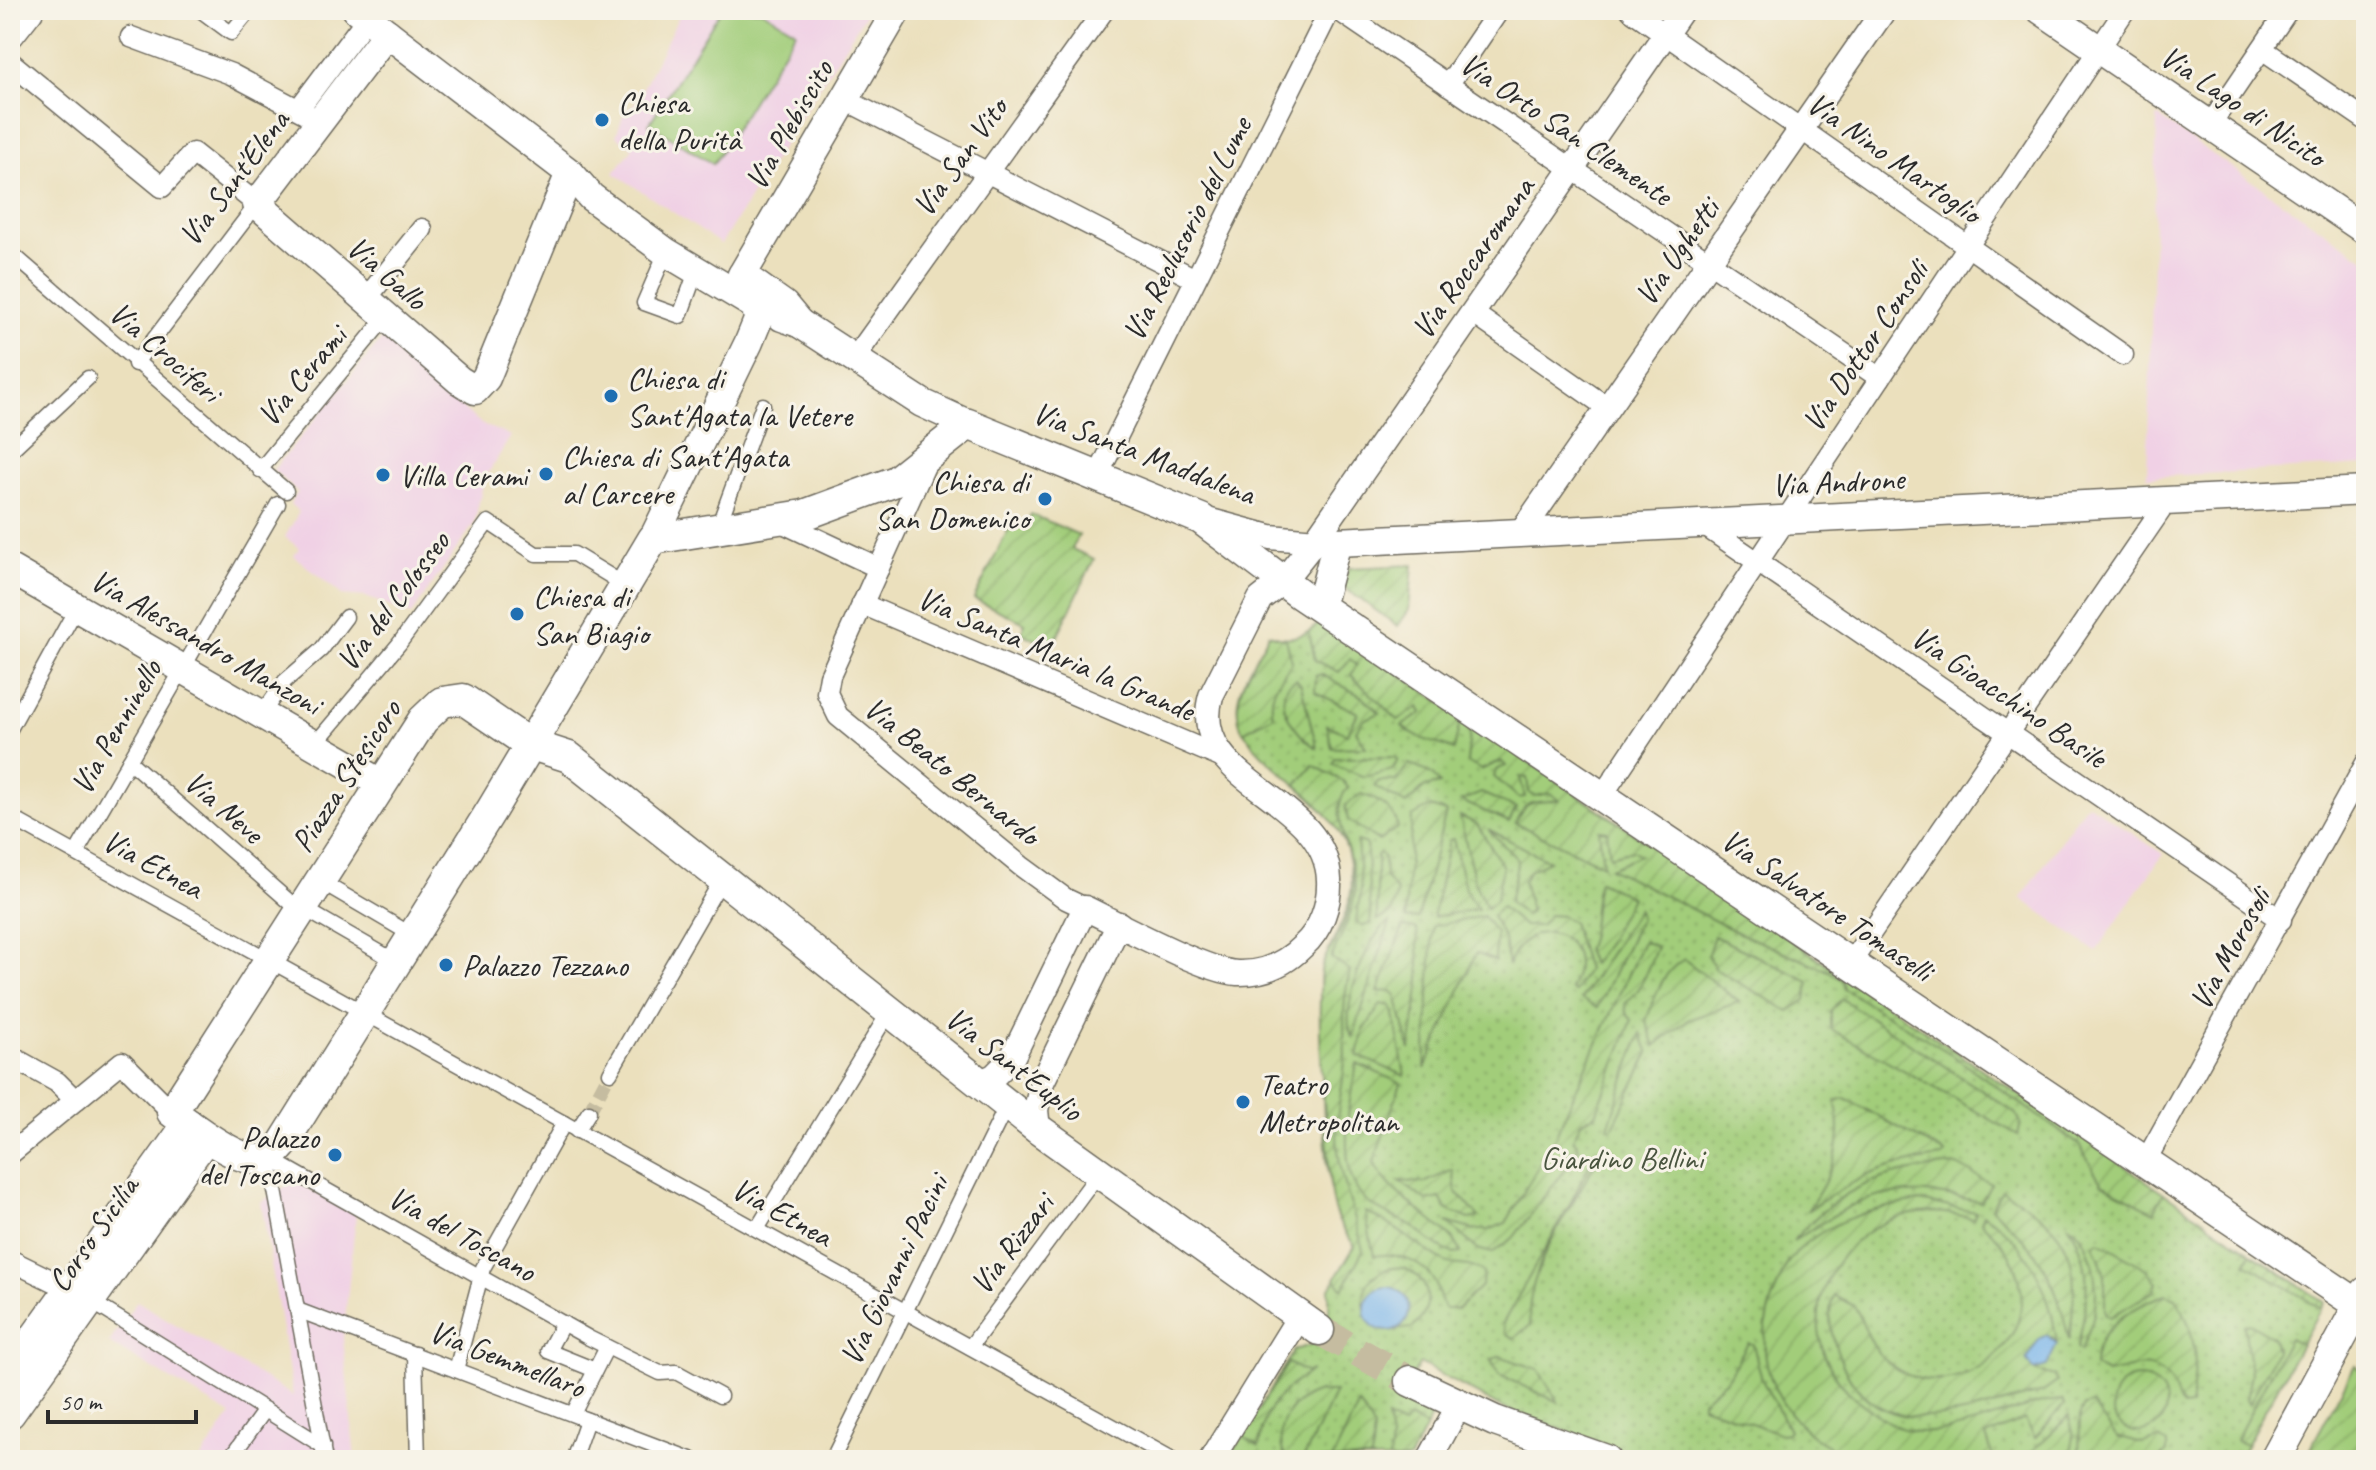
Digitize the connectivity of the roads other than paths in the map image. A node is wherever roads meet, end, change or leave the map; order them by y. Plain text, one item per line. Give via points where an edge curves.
1 (29, 10) edge
2 (200, 10) edge
3 (250, 10) edge
4 (897, 10) edge
5 (1104, 10) edge
6 (1330, 10) edge
7 (1338, 10) edge
8 (1499, 10) edge
9 (1631, 10) edge
10 (1682, 10) edge
11 (1884, 10) edge
12 (2041, 10) edge
13 (2125, 10) edge
14 (2288, 10) edge
15 (371, 20) edge
16 (10, 34) edge
17 (1666, 34) junction
18 (131, 37) dead end
19 (2099, 49) junction
20 (2262, 49) junction
21 (10, 62) edge
22 (1448, 85) junction
23 (842, 98) junction
24 (310, 114) junction
25 (2366, 120) edge
26 (2210, 125) junction
27 (1801, 129) junction
28 (1573, 169) junction
29 (986, 172) junction
30 (570, 173) junction
31 (257, 204) junction
32 (2363, 224) edge
33 (422, 229) dead end
34 (1968, 246) junction
35 (10, 252) edge
36 (666, 252) junction
37 (1709, 262) junction
38 (697, 269) junction
39 (742, 275) junction
40 (1195, 279) junction
41 (376, 308) junction
42 (1474, 314) junction
43 (799, 323) junction
44 (749, 342) junction
45 (860, 350) junction
46 (2123, 355) dead end
47 (135, 364) junction
48 (88, 378) dead end
49 (1880, 378) junction
50 (763, 405) dead end
51 (1608, 408) junction
52 (968, 424) junction
53 (10, 451) edge
54 (928, 459) junction
55 (260, 470) junction
56 (1098, 475) junction
57 (2366, 491) edge
58 (282, 498) joint
59 (2167, 501) junction
60 (1201, 519) junction
61 (1786, 519) junction
62 (777, 520) junction
63 (1702, 524) junction
64 (718, 527) junction
65 (1522, 531) junction
66 (653, 539) junction
67 (1326, 542) junction
68 (1758, 562) junction
69 (10, 569) edge
70 (875, 576) junction
71 (1270, 583) junction
72 (625, 585) junction
73 (862, 604) junction
74 (77, 607) junction
75 (1320, 607) junction
76 (346, 617) dead end
77 (182, 668) junction
78 (262, 714) junction
79 (10, 729) edge
80 (2009, 734) junction
81 (315, 744) junction
82 (529, 744) junction
83 (1225, 759) junction
84 (129, 761) junction
85 (2366, 763) edge
86 (375, 779) junction
87 (1602, 796) junction
88 (10, 817) edge
89 (76, 853) junction
90 (722, 879) junction
91 (320, 881) junction
92 (1077, 904) junction
93 (295, 905) junction
94 (2281, 920) junction
95 (1129, 929) junction
96 (412, 935) junction
97 (269, 960) junction
98 (395, 961) junction
99 (1849, 965) junction
100 (363, 1012) junction
101 (889, 1012) junction
102 (10, 1056) edge
103 (610, 1073) tunnel mouth
104 (978, 1083) junction
105 (75, 1100) junction
106 (1007, 1105) junction
107 (589, 1112) tunnel mouth
108 (189, 1124) junction
109 (570, 1127) junction
110 (1038, 1129) junction
111 (10, 1154) edge
112 (2145, 1162) junction
113 (280, 1164) junction
114 (1099, 1173) junction
115 (757, 1229) junction
116 (10, 1260) edge
117 (480, 1276) junction
118 (79, 1295) junction
119 (2364, 1302) edge
120 (300, 1311) junction
121 (905, 1311) junction
122 (563, 1323) junction
123 (1309, 1324) joint
124 (607, 1347) junction
125 (970, 1347) junction
126 (415, 1354) junction
127 (456, 1370) junction
128 (595, 1370) junction
129 (10, 1372) edge
130 (1410, 1381) tunnel mouth
131 (720, 1396) dead end
132 (1459, 1405) junction
133 (265, 1410) junction
134 (10, 1413) edge
135 (580, 1417) junction
136 (324, 1453) edge
137 (671, 1456) edge
138 (229, 1460) edge
139 (418, 1460) edge
140 (573, 1460) edge
141 (693, 1460) edge
142 (832, 1460) edge
143 (1174, 1460) edge
144 (1211, 1460) edge
145 (1429, 1460) edge
146 (1606, 1460) edge
147 (2275, 1460) edge

1 - 16 main road
2 - 3 street via 231,33
4 - 23 main road, Via Plebiscito
5 - 29 street, Via San Vito
6 - 40 street, Via Reclusorio del Lume
7 - 22 street, Via Orto San Clemente
8 - 22 street
9 - 17 street, Via Nino Martoglio
10 - 17 street, Via Roccaromana
11 - 27 street, Via Ughetti
12 - 19 main road, Via Lago di Nicito
13 - 19 street, Via Dottor Consoli
14 - 20 street
15 - 24 main road, Via Sant'Elena
15 - 30 main road
17 - 27 street, Via Nino Martoglio
17 - 28 street, Via Roccaromana
18 - 24 street via 231,74
19 - 26 main road, Via Lago di Nicito
19 - 34 street, Via Dottor Consoli
20 - 25 street
20 - 26 street
21 - 31 street via 162,187 193,153
22 - 28 street, Via Orto San Clemente
23 - 29 street
23 - 39 main road, Via Plebiscito
24 - 31 main road, Via Sant'Elena
26 - 32 main road, Via Lago di Nicito
27 - 34 street, Via Nino Martoglio
27 - 37 street, Via Ughetti
28 - 37 street, Via Orto San Clemente
28 - 42 street, Via Roccaromana
29 - 40 street
29 - 45 street, Via San Vito
30 - 36 main road via 591,197
30 - 39 main road
30 - 41 main road, Via Gallo via 486,378 475,390
31 - 41 main road, Via Gallo
31 - 47 street, Via Sant'Elena
33 - 41 street
34 - 46 street, Via Nino Martoglio
34 - 49 street, Via Dottor Consoli
35 - 47 street, Via Crociferi
36 - 38 main road
36 - 38 street via 644,303 680,316
37 - 49 street, Via Orto San Clemente
37 - 51 street, Via Ughetti
38 - 44 main road via 756,306 758,320
39 - 43 main road via 784,305
40 - 56 street, Via Reclusorio del Lume
41 - 55 street, Via Cerami
42 - 51 street
42 - 67 street, Via Roccaromana
43 - 44 main road via 771,316
43 - 45 main road
44 - 66 main road
45 - 52 main road via 922,403
47 - 55 street, Via Crociferi
48 - 53 street
49 - 61 street, Via Dottor Consoli
50 - 64 street
51 - 65 street, Via Ughetti
52 - 54 main road
52 - 56 main road, Via Santa Maddalena
54 - 62 main road via 896,481
54 - 70 street, Via Beato Bernardo
55 - 58 street, Via Crociferi
56 - 60 main road, Via Santa Maddalena
57 - 59 main road, Via Androne
58 - 77 street, Via Penninello
59 - 61 main road, Via Androne
59 - 80 street
60 - 67 street, Via Santa Maddalena via 1270,537
60 - 71 main road, Via Salvatore Tomaselli
61 - 63 main road, Via Androne
61 - 68 street, Via Dottor Consoli
62 - 64 main road
62 - 70 street
63 - 65 main road, Via Androne
63 - 68 street, Via Gioacchino Basile
64 - 66 main road
65 - 67 main road, Via Androne
66 - 72 main road
67 - 71 street, Via Roccaromana
67 - 75 main road
68 - 80 street, Via Gioacchino Basile
68 - 87 street, Via Dottor Consoli
69 - 74 main road, Via Alessandro Manzoni
70 - 73 street, Via Beato Bernardo
71 - 75 main road, Via Salvatore Tomaselli
71 - 83 street, Via Roccaromana via 1207,711
72 - 81 street, Via del Colosseo via 574,554 544,557 488,522 399,644
72 - 82 main road
73 - 83 street, Via Santa Maria la Grande
73 - 92 street, Via Beato Bernardo via 827,693 838,716 951,810
74 - 77 main road, Via Alessandro Manzoni
74 - 79 street
75 - 87 main road, Via Salvatore Tomaselli
76 - 78 street via 321,650 285,681
77 - 78 main road, Via Alessandro Manzoni
77 - 84 street, Via Penninello
78 - 81 main road, Via Alessandro Manzoni
80 - 94 street, Via Gioacchino Basile
80 - 99 street
81 - 86 main road, Via Alessandro Manzoni
82 - 86 main road, Piazza Stesicoro via 463,699 453,698 423,720
82 - 90 main road, Via Sant'Euplio via 569,757
82 - 96 main road
83 - 95 street via 1300,820 1320,845 1329,895 1319,925 1292,957 1253,972 1220,969
84 - 89 street, Via Penninello
84 - 93 street, Via Neve
85 - 94 street, Via Morosoli
86 - 91 main road, Piazza Stesicoro
87 - 99 main road, Via Salvatore Tomaselli
88 - 89 street, Via Etnea
89 - 97 street, Via Etnea
90 - 101 main road, Via Sant'Euplio
90 - 103 street
91 - 93 main road, Piazza Stesicoro
91 - 96 street
92 - 95 street
92 - 104 street via 1012,1058
93 - 97 main road, Piazza Stesicoro
93 - 98 street, Via Neve
94 - 112 street, Via Morosoli
95 - 110 street via 1042,1082
96 - 98 main road
97 - 100 street, Via Etnea
97 - 108 main road, Corso Sicilia
98 - 100 main road
99 - 112 main road, Via Salvatore Tomaselli
100 - 109 street, Via Etnea
100 - 113 main road via 282,1145
101 - 104 main road, Via Sant'Euplio
101 - 115 street
102 - 105 street via 57,1082
104 - 106 main road, Via Sant'Euplio
105 - 108 street via 122,1062
105 - 111 street
106 - 110 main road, Via Sant'Euplio
106 - 121 street, Via Giovanni Pacini
107 - 109 street
108 - 113 main road via 238,1154
108 - 118 main road, Corso Sicilia
109 - 115 street, Via Etnea
109 - 117 street
110 - 114 main road, Via Sant'Euplio
112 - 119 main road, Via Salvatore Tomaselli via 2332,1287
113 - 117 street, Via del Toscano
113 - 120 street
114 - 123 main road, Via Sant'Euplio
114 - 125 street, Via Rizzari
115 - 121 street, Via Etnea
116 - 118 street
117 - 122 street, Via del Toscano
117 - 127 street
118 - 129 main road, Corso Sicilia
118 - 133 street
118 - 134 main road, Corso Sicilia
119 - 147 main road
120 - 126 street, Via Gemmellaro
120 - 136 street
121 - 125 street, Via Etnea
121 - 142 street, Via Giovanni Pacini
122 - 124 street, Via del Toscano
122 - 128 street via 548,1351
123 - 144 street
124 - 128 street
124 - 131 street, Via del Toscano via 660,1373 676,1372
125 - 143 street, Via Etnea
126 - 127 street, Via Gemmellaro
126 - 139 street
127 - 135 street, Via Gemmellaro
128 - 135 street
130 - 132 main road
132 - 145 street
132 - 146 main road
133 - 136 street
133 - 138 street
135 - 137 street, Via Gemmellaro
135 - 140 street
137 - 141 street, Via Gemmellaro

